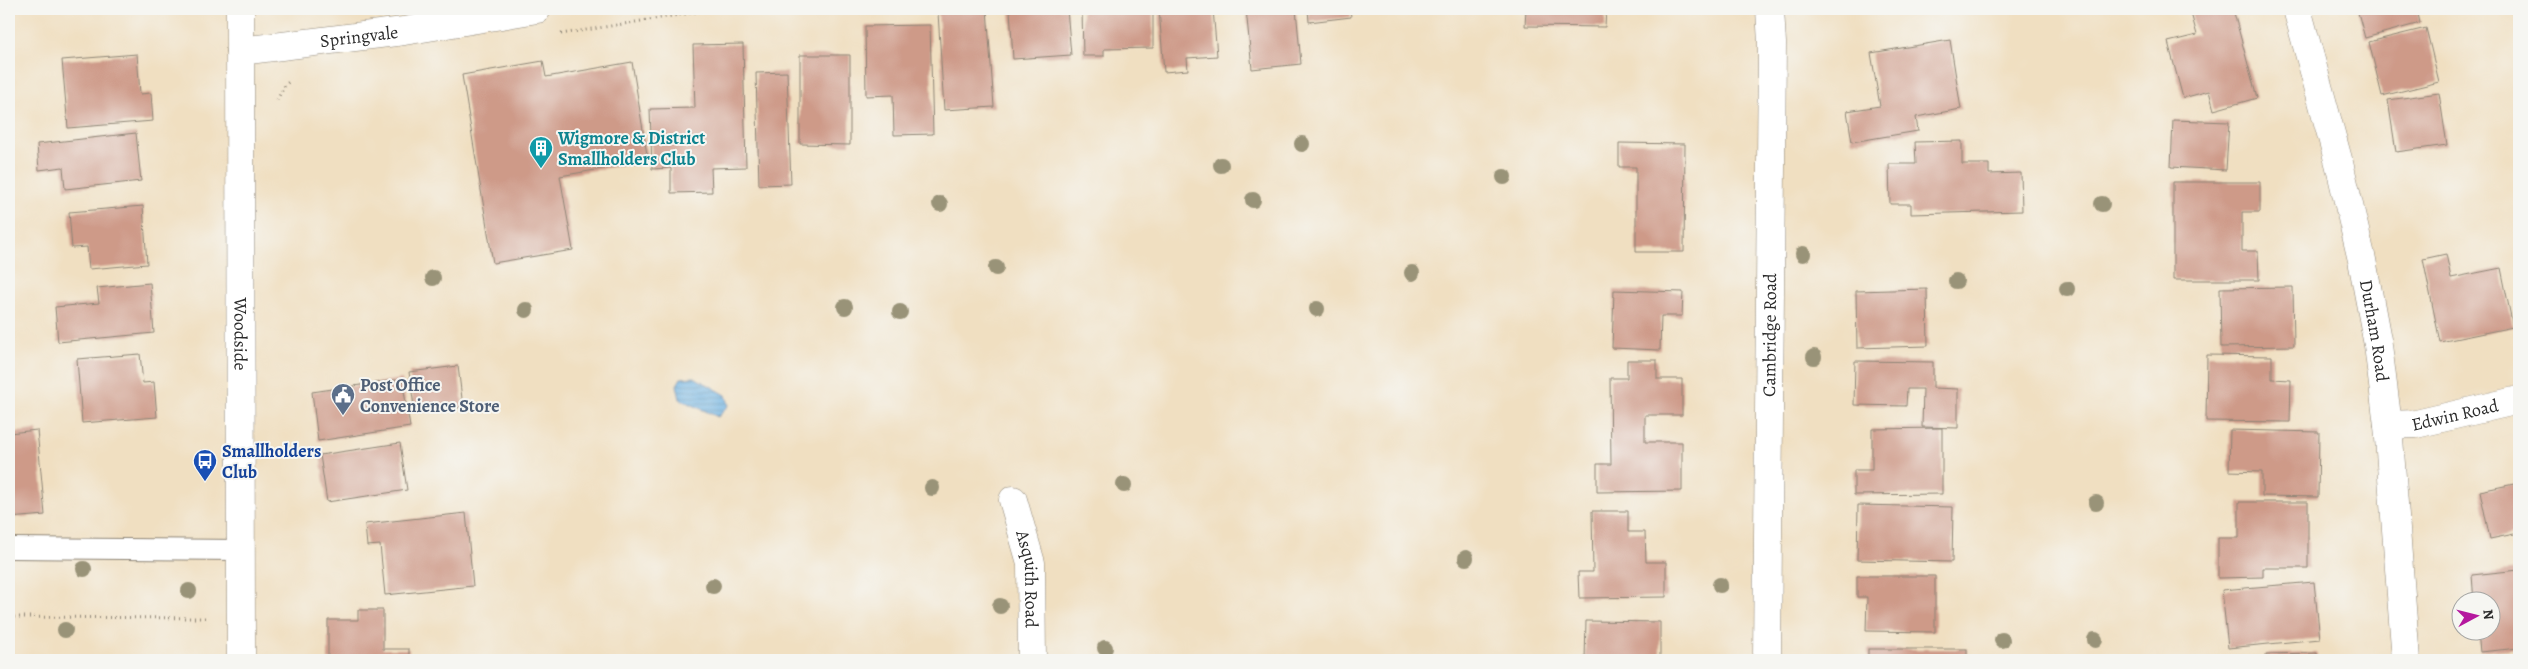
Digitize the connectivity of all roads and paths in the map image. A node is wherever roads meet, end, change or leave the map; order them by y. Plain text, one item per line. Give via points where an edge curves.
1 (240, 9) edge
2 (537, 9) edge
3 (716, 9) edge
4 (1770, 9) edge
5 (2297, 9) edge
6 (552, 36) dead end
7 (240, 52) junction
8 (297, 77) dead end
9 (275, 104) dead end
10 (2519, 400) edge
11 (2388, 426) junction
12 (1013, 500) dead end
13 (9, 548) edge
14 (241, 550) junction
15 (9, 617) edge
16 (240, 618) junction
17 (241, 660) edge
18 (1032, 660) edge
19 (1767, 660) edge
20 (2406, 660) edge

1 - 7 street, Woodside
2 - 7 street, Springvale via 404,31
3 - 6 path
4 - 19 street, Cambridge Road
5 - 11 street, Durham Road via 2362,260
7 - 14 street, Woodside
8 - 9 path via 284,85
10 - 11 street, Edwin Road via 2416,424
11 - 20 street, Durham Road
12 - 18 street, Asquith Road via 1031,563
13 - 14 lane
14 - 16 street, Woodside
15 - 16 path
16 - 17 street, Woodside

